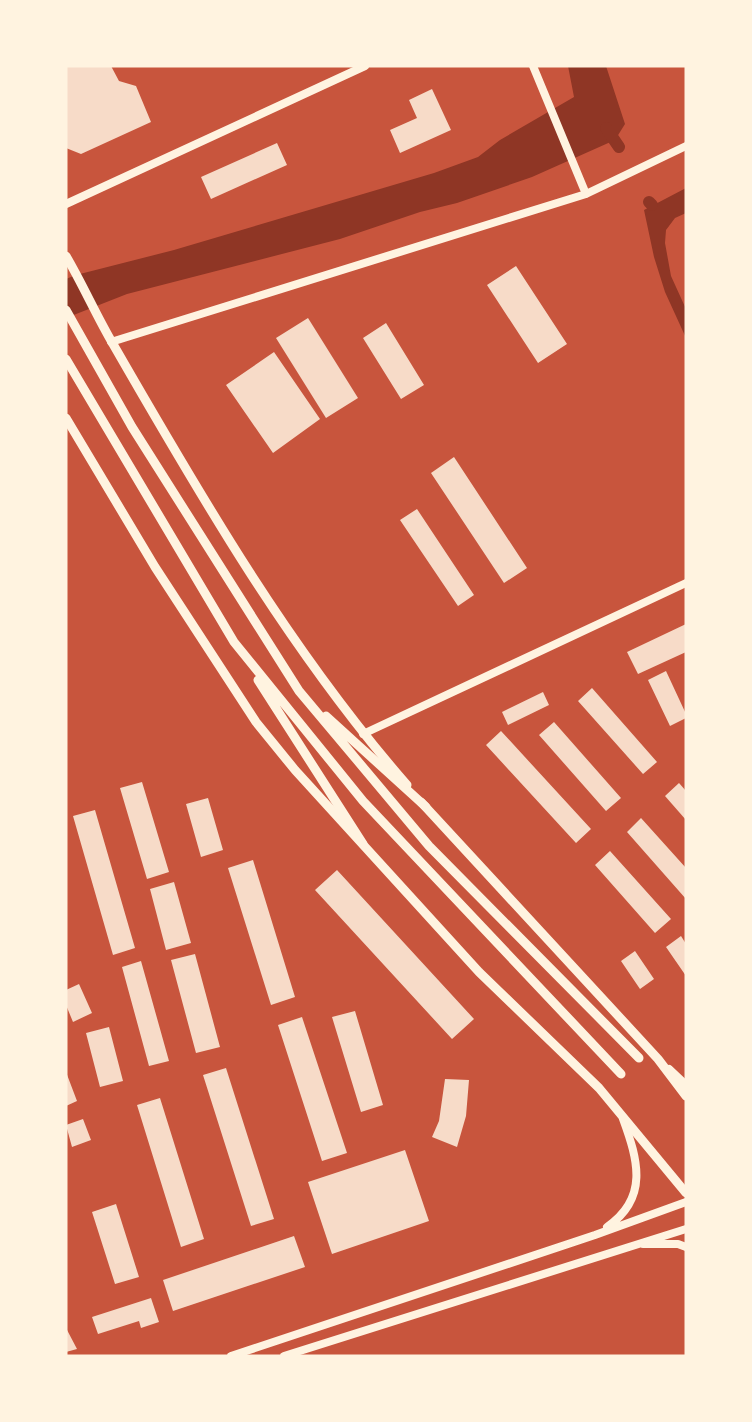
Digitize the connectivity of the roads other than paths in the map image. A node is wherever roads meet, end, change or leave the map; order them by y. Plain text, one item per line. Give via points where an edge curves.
1 (365, 66) edge
2 (533, 66) edge
3 (686, 146) edge
4 (586, 194) junction
5 (66, 204) edge
6 (66, 256) edge
7 (66, 310) edge
8 (111, 342) junction
9 (66, 359) edge
10 (66, 418) edge
11 (686, 583) edge
12 (234, 642) junction
13 (299, 691) junction
14 (363, 734) junction
15 (426, 807) junction
16 (363, 844) junction
17 (639, 1058) dead end
18 (658, 1059) junction
19 (621, 1074) dead end
20 (686, 1085) edge
21 (686, 1096) edge
22 (622, 1115) junction
23 (686, 1193) edge
24 (686, 1202) edge
25 (686, 1228) edge
26 (595, 1235) junction
27 (631, 1244) junction
28 (686, 1247) edge
29 (231, 1356) edge
30 (284, 1356) edge

1 - 5 street
2 - 4 street
3 - 4 street
4 - 8 street
6 - 8 main road
7 - 13 main road via 138,437
8 - 14 main road via 232,543
9 - 12 main road
10 - 16 main road via 155,567 256,722
11 - 14 street
12 - 16 main road
12 - 19 main road via 363,801
13 - 15 main road
13 - 17 main road via 429,846
14 - 15 main road
15 - 18 main road
16 - 22 main road via 479,972
18 - 20 main road
18 - 21 main road
22 - 23 main road
22 - 26 main road via 635,1152 638,1187 622,1217
24 - 26 main road
25 - 27 main road
26 - 29 main road
27 - 28 main road
27 - 30 main road

